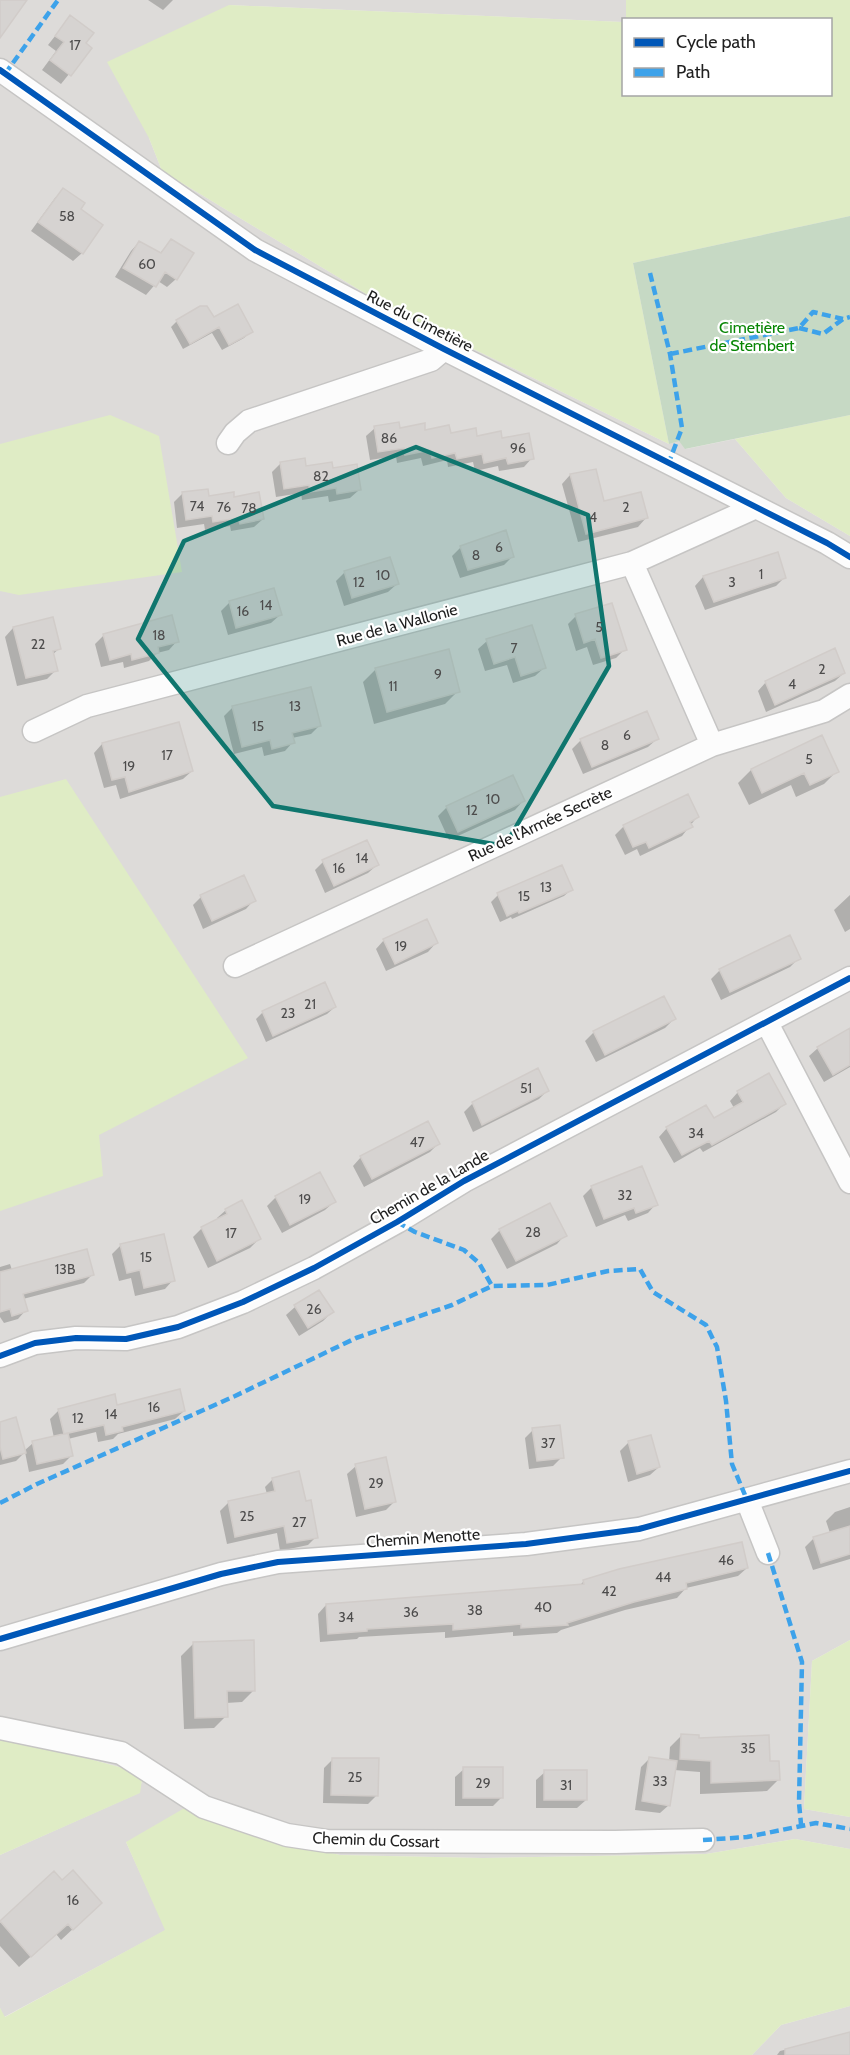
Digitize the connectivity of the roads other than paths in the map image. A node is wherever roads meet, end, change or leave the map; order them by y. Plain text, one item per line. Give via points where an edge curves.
1 (0, 70) edge
2 (444, 349) junction
3 (228, 443) dead end
4 (756, 507) junction
5 (850, 557) edge
6 (632, 563) junction
7 (850, 695) edge
8 (34, 731) dead end
9 (712, 745) junction
10 (235, 966) dead end
11 (850, 978) edge
12 (767, 1023) junction
13 (850, 1182) edge
14 (0, 1356) edge
15 (850, 1471) edge
16 (747, 1500) junction
17 (768, 1553) dead end
18 (0, 1639) edge
19 (0, 1728) edge
20 (703, 1840) dead end

1 - 2 street, Rue du Cimetière via 255,250
2 - 3 street, Rue du Cimetière via 431,360 249,421
2 - 4 street, Rue du Cimetière
4 - 5 street, Rue du Cimetière
4 - 6 street, Rue de la Wallonie
6 - 8 street, Rue de la Wallonie via 87,706
6 - 9 street
7 - 9 street, Rue de l'Armée Secrète via 824,711
9 - 10 street, Rue de l'Armée Secrète
11 - 12 street, Chemin de la Lande
12 - 13 street
12 - 14 street, Chemin de la Lande via 464,1181 325,1262 243,1302 178,1327 126,1339 76,1338 35,1343
15 - 16 street, Chemin Menotte
16 - 17 street
16 - 18 street, Chemin Menotte via 639,1529 525,1544 278,1562 220,1574
19 - 20 street, Chemin du Cossart via 121,1753 204,1807 287,1835 327,1842

